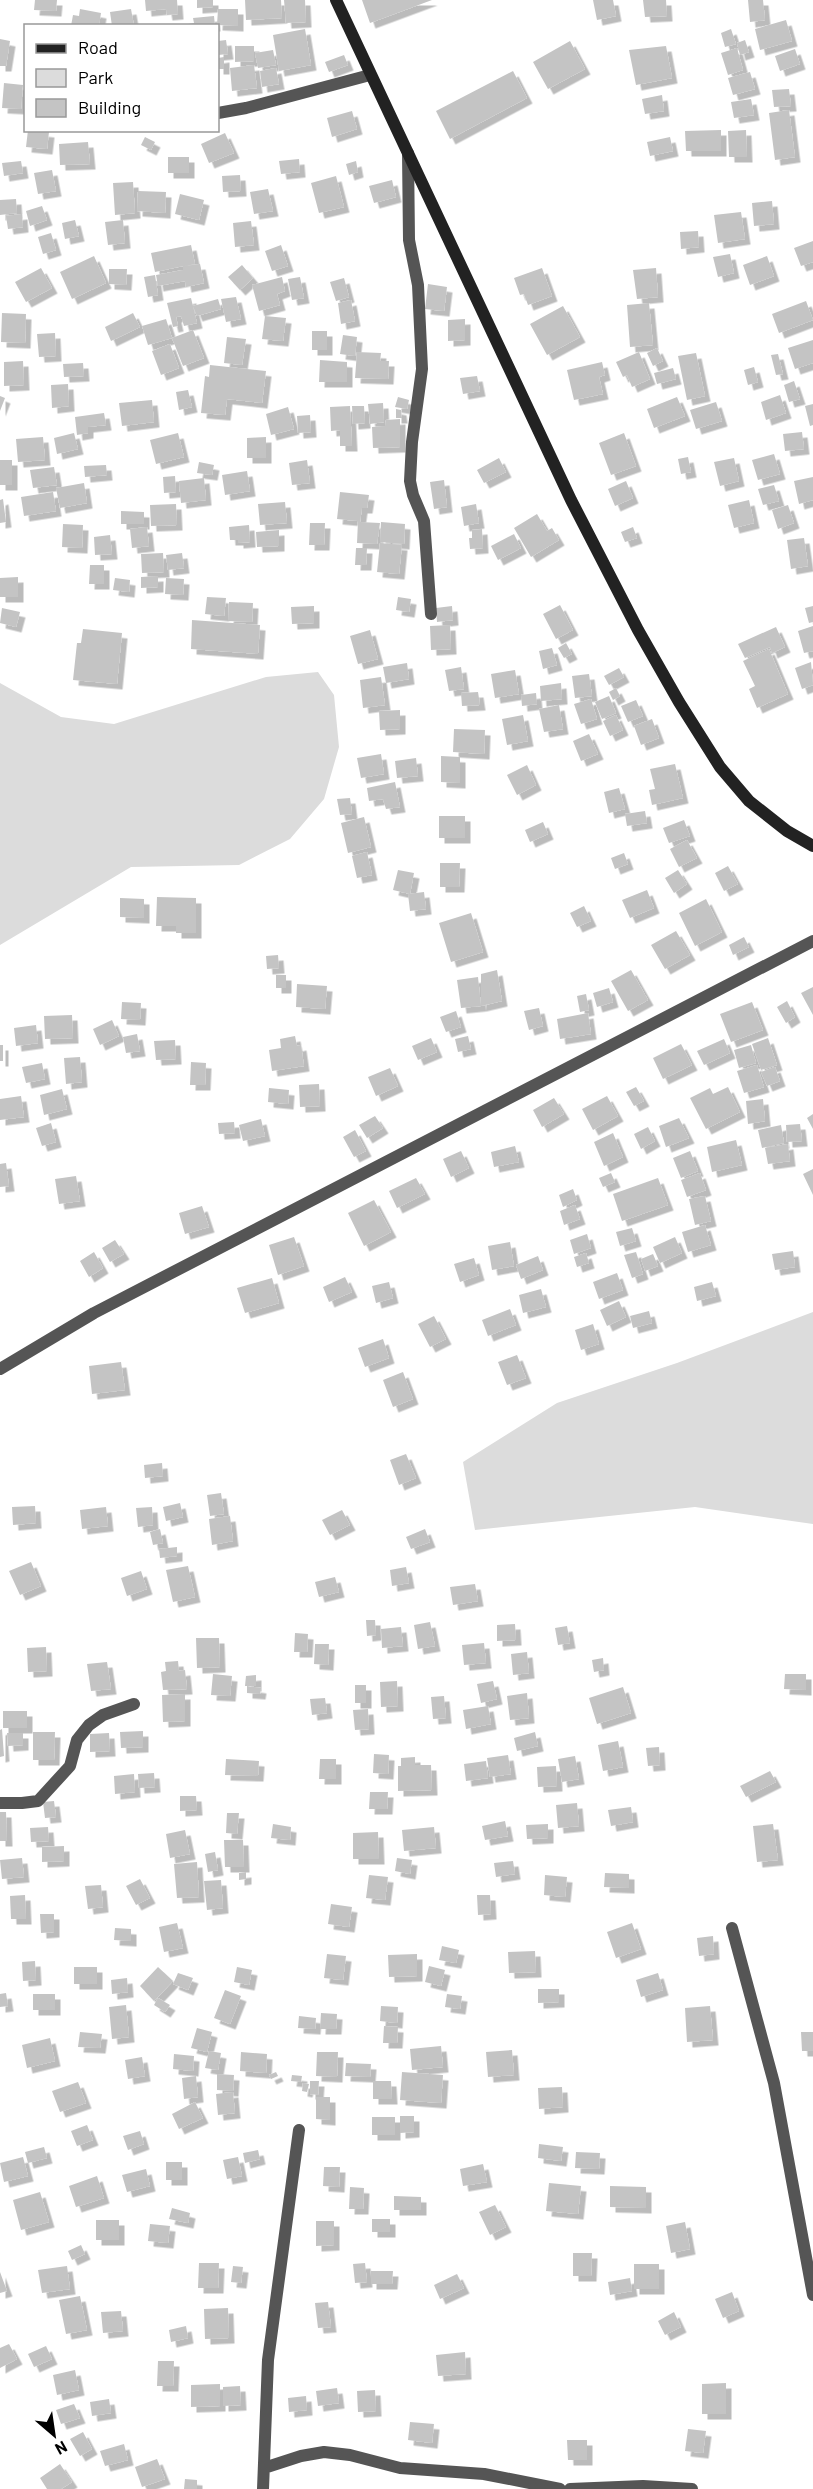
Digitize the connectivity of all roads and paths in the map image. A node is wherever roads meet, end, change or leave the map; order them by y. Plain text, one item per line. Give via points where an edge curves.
1 (336, 0) edge
2 (370, 75) junction
3 (219, 113) edge
4 (408, 153) junction
5 (431, 614) dead end
6 (813, 846) edge
7 (813, 941) edge
8 (0, 1369) edge
9 (134, 1704) dead end
10 (0, 1803) edge
11 (732, 1928) dead end
12 (299, 2130) dead end
13 (813, 2295) edge
14 (264, 2468) junction
15 (262, 2489) edge
16 (560, 2489) edge
17 (570, 2489) edge
18 (692, 2489) edge

1 - 2 street
2 - 3 street
2 - 4 street
4 - 5 street via 410,240 418,285 422,369 410,481 425,530
4 - 6 street via 571,500 679,702 720,767 749,801
7 - 8 street via 94,1313
9 - 10 street via 103,1715 89,1725 77,1740 70,1766 38,1801
11 - 13 street via 774,2083
12 - 14 street via 268,2360
14 - 15 street
14 - 16 street via 324,2452 400,2468 484,2474
17 - 18 street

